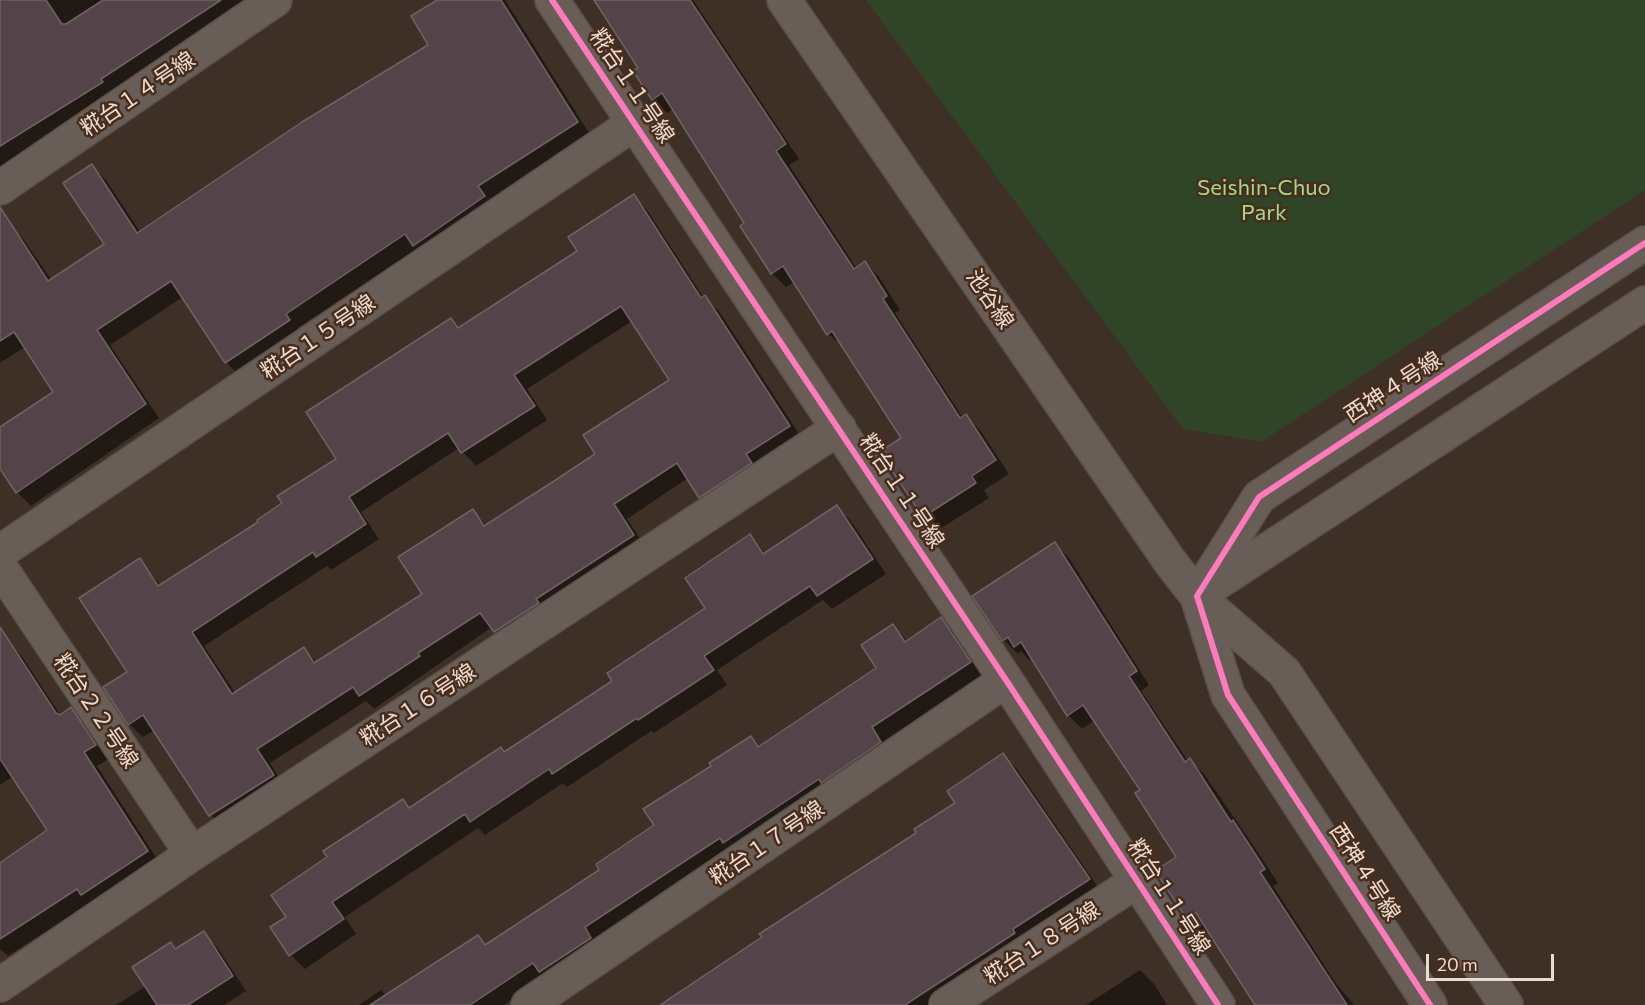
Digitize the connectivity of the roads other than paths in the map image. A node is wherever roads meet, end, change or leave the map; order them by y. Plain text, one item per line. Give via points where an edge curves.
1 (275, 0) edge
2 (552, 0) edge
3 (784, 0) edge
4 (636, 122) junction
5 (0, 188) edge
6 (1645, 243) edge
7 (1645, 303) edge
8 (839, 428) junction
9 (0, 552) edge
10 (0, 567) edge
11 (1197, 596) junction
12 (1006, 680) junction
13 (192, 854) junction
14 (1137, 881) junction
15 (0, 985) edge
16 (528, 1005) edge
17 (946, 1005) edge
18 (1218, 1005) edge
19 (1430, 1005) edge
20 (1506, 1005) edge

1 - 5 street, 糀台１４号線
2 - 4 street, 糀台１１号線
3 - 11 street, 池谷線
4 - 8 street, 糀台１１号線
4 - 9 street, 糀台１５号線
6 - 11 street, 西神４号線 via 1259,497
7 - 11 street
8 - 12 street, 糀台１１号線
8 - 13 street, 糀台１６号線
10 - 13 street, 糀台２２号線
11 - 19 street, 西神４号線 via 1228,695
11 - 20 street, 西神４号線 via 1284,672
12 - 14 street, 糀台１１号線
12 - 16 street, 糀台１７号線
13 - 15 street, 糀台１６号線
14 - 17 street, 糀台１８号線
14 - 18 street, 糀台１１号線

